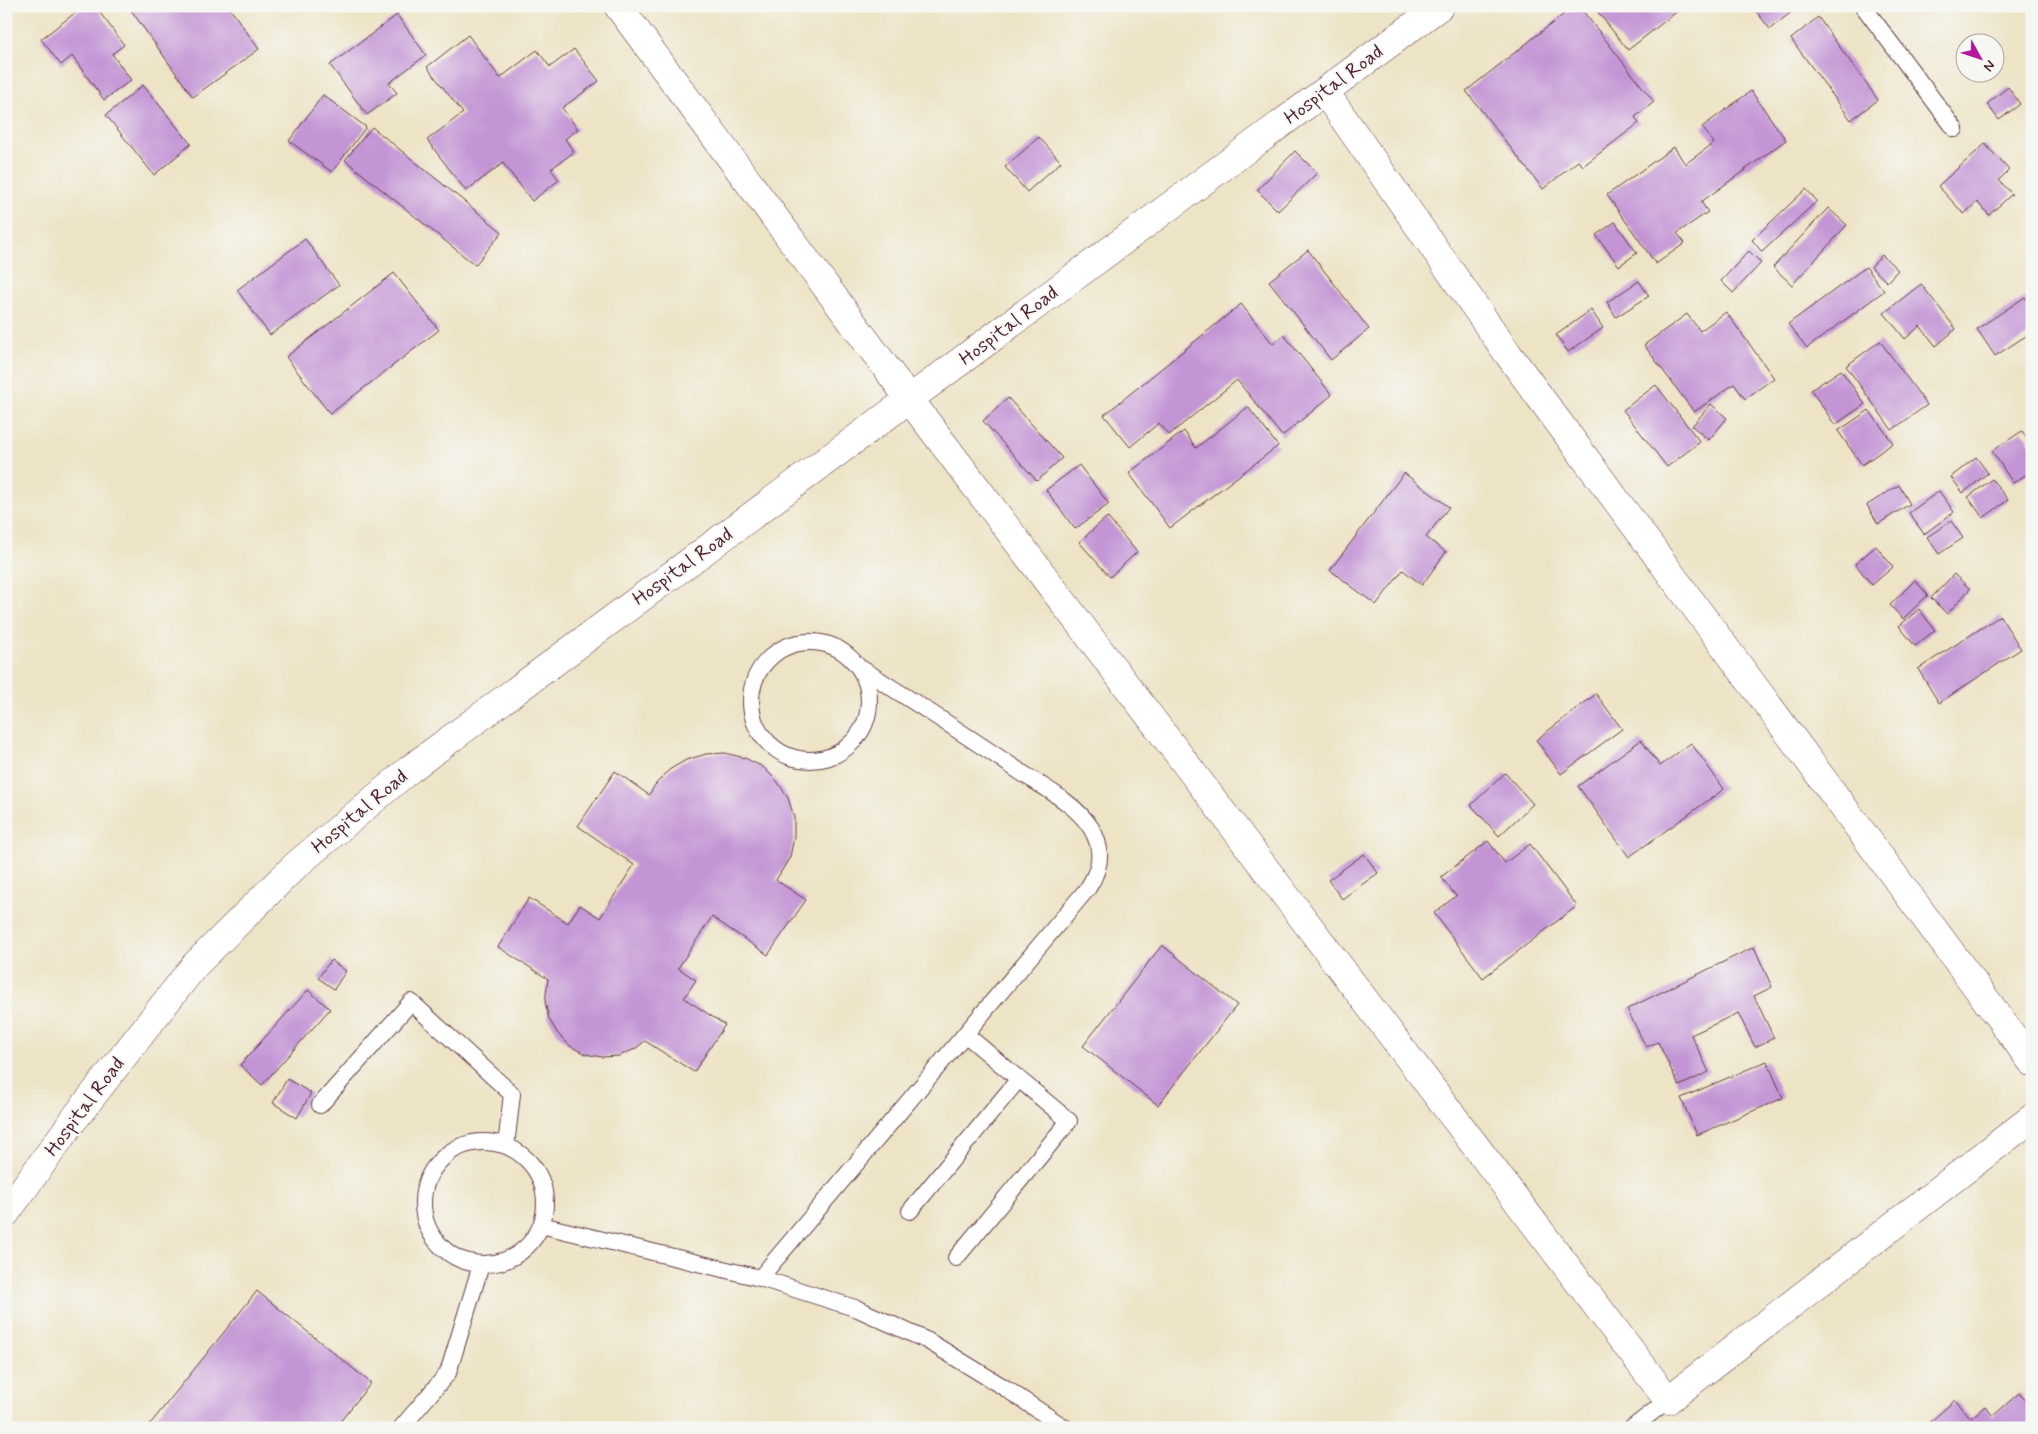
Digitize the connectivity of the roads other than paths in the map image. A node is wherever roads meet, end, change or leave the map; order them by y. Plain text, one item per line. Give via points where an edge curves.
1 (618, 6) edge
2 (1440, 6) edge
3 (1863, 6) edge
4 (1325, 92) junction
5 (1955, 129) dead end
6 (910, 400) junction
7 (859, 667) junction
8 (965, 1034) junction
9 (2032, 1062) edge
10 (1018, 1080) junction
11 (320, 1105) dead end
12 (2032, 1118) edge
13 (506, 1146) junction
14 (910, 1211) dead end
15 (6, 1213) edge
16 (542, 1225) junction
17 (956, 1258) dead end
18 (481, 1265) junction
19 (760, 1278) junction
20 (1668, 1400) junction
21 (401, 1428) edge
22 (1065, 1428) edge
23 (1632, 1428) edge

1 - 6 street
2 - 4 street, Hospital Road
3 - 5 lane
4 - 6 street, Hospital Road
4 - 9 street via 1508,354
6 - 15 street, Hospital Road via 410,770 295,866 195,965 75,1118
6 - 20 street
7 - 7 lane via 844,653 826,644 805,642 786,647 769,659 756,676 751,696 752,716 761,734 775,750 794,758 814,760 834,755 851,743 863,726 869,707 867,686
7 - 8 lane via 1069,805 1090,827 1100,848 1097,874 1088,888
8 - 10 lane
8 - 19 lane
10 - 14 lane
10 - 17 lane via 1069,1121
11 - 13 lane via 411,1002 512,1094
12 - 20 street
13 - 16 lane via 523,1155 544,1187
13 - 18 lane via 487,1142 467,1144 450,1152 436,1165 426,1182 422,1201 432,1237 446,1252 463,1261
16 - 18 lane via 532,1242 518,1255 500,1263
16 - 19 lane
18 - 21 lane via 448,1373
19 - 22 lane via 891,1322 967,1364
20 - 23 lane

